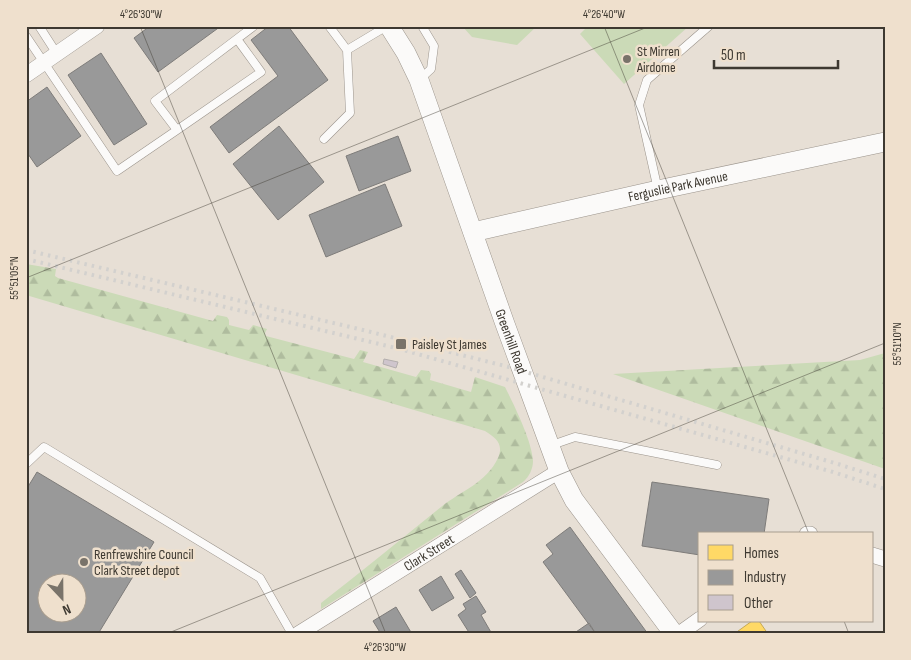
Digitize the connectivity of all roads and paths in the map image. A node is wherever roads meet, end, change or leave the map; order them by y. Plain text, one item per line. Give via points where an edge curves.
1 (39, 26) edge
2 (97, 26) edge
3 (254, 26) edge
4 (329, 26) edge
5 (388, 26) edge
6 (422, 26) edge
7 (709, 26) edge
8 (26, 36) edge
9 (237, 39) junction
10 (347, 50) junction
11 (57, 54) junction
12 (44, 63) junction
13 (26, 75) edge
14 (419, 80) junction
15 (178, 130) junction
16 (324, 139) dead end
17 (885, 142) edge
18 (658, 190) junction
19 (473, 232) junction
20 (549, 446) junction
21 (26, 464) edge
22 (717, 465) dead end
23 (559, 472) junction
24 (698, 620) edge
25 (292, 634) edge
26 (298, 634) edge
27 (674, 634) edge
28 (679, 634) edge

1 - 11 lane
2 - 11 street
3 - 9 lane
4 - 10 lane
5 - 10 lane
5 - 14 street, Greenhill Road
6 - 14 lane via 434,46 431,69
7 - 18 lane via 647,80 639,105
8 - 12 lane
9 - 15 lane via 155,101
9 - 15 lane via 261,72
10 - 16 lane via 350,113
11 - 12 street
12 - 13 street
12 - 15 lane via 117,171
14 - 19 street, Greenhill Road
17 - 18 street, Ferguslie Park Avenue
18 - 19 street, Ferguslie Park Avenue
19 - 20 street, Greenhill Road
20 - 22 lane via 575,437
20 - 23 street, Greenhill Road
21 - 25 lane via 44,448 260,578
23 - 26 street, Clark Street
23 - 27 street, Greenhill Road via 574,500
24 - 28 street

